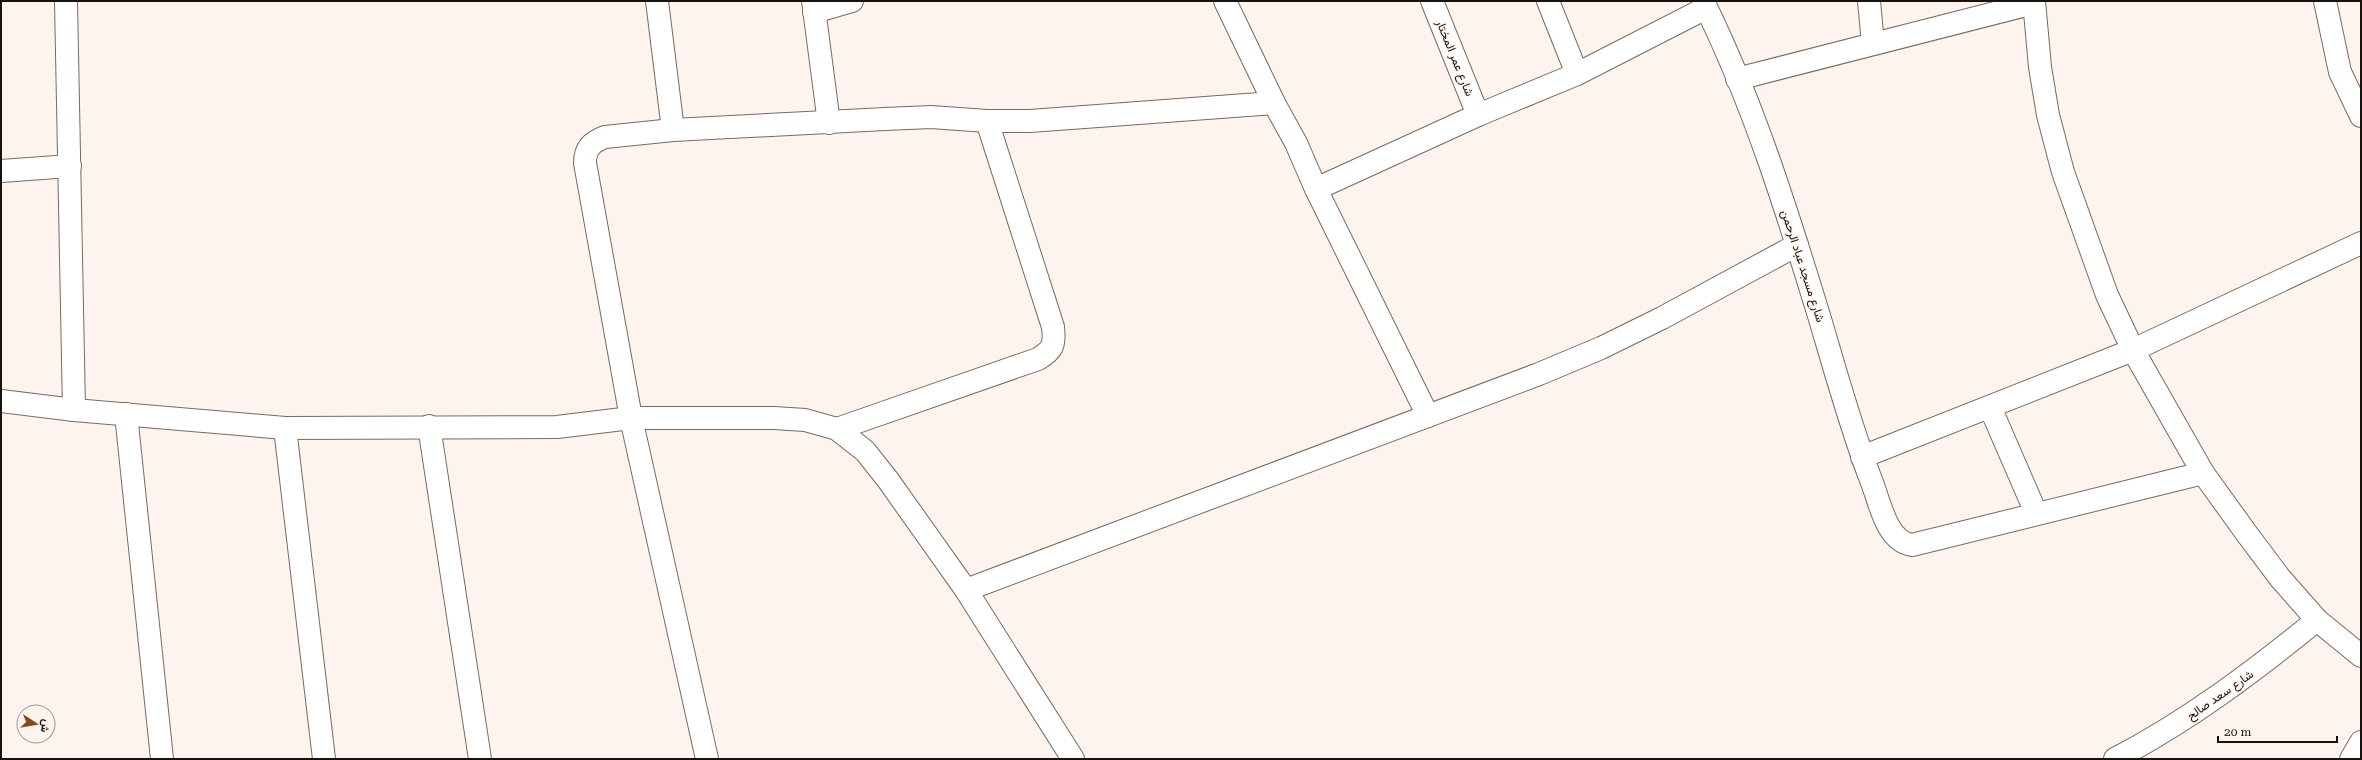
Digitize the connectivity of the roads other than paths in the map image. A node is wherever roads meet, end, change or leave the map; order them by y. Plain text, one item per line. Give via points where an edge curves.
1 (66, 1) edge
2 (657, 1) edge
3 (852, 1) edge
4 (1225, 1) edge
5 (1432, 1) edge
6 (1548, 1) edge
7 (1869, 1) edge
8 (2325, 1) edge
9 (2034, 2) edge
10 (1704, 4) edge
11 (813, 6) edge
12 (1873, 44) junction
13 (1577, 74) junction
14 (1737, 79) junction
15 (1274, 103) junction
16 (1478, 115) junction
17 (2361, 116) edge
18 (987, 121) junction
19 (828, 123) junction
20 (673, 130) junction
21 (70, 166) junction
22 (1, 171) edge
23 (1316, 189) junction
24 (2361, 243) edge
25 (1797, 245) junction
26 (2133, 350) junction
27 (1, 401) edge
28 (1990, 407) junction
29 (74, 410) junction
30 (126, 414) junction
31 (1428, 416) junction
32 (631, 418) junction
33 (429, 426) junction
34 (285, 428) junction
35 (837, 429) junction
36 (1862, 457) junction
37 (2203, 473) junction
38 (2036, 513) junction
39 (966, 590) junction
40 (2317, 620) junction
41 (2361, 656) edge
42 (2361, 742) edge
43 (1068, 758) edge
44 (162, 759) edge
45 (324, 759) edge
46 (480, 759) edge
47 (707, 759) edge
48 (2115, 759) edge
49 (2351, 759) edge

1 - 21 street
2 - 20 street
3 - 11 street
4 - 15 street
5 - 16 street, شارع عمر المختار
6 - 13 street
7 - 12 street
8 - 17 street via 2340,72
9 - 12 street
9 - 26 street via 2046,108 2063,172 2107,295
10 - 13 street
10 - 14 street, شارع مسجد عباد الرحمن
11 - 19 street
12 - 14 street
13 - 16 street
14 - 25 street, شارع مسجد عباد الرحمن
15 - 18 street via 1030,121
15 - 23 street via 1296,143
16 - 23 street
18 - 19 street via 931,118
18 - 35 street via 1053,327 1054,341 1049,352 1038,359
19 - 20 street
20 - 32 street via 605,137 595,141 585,153
21 - 22 street
21 - 29 street
23 - 31 street
24 - 26 street
25 - 31 street via 1602,348
25 - 36 street, شارع مسجد عباد الرحمن
26 - 28 street
26 - 37 street
27 - 29 street
28 - 36 street
28 - 38 street
29 - 30 street
30 - 34 street
30 - 44 street
31 - 39 street
32 - 33 street via 558,427
32 - 35 street via 774,418 805,420
32 - 47 street
33 - 34 street
33 - 46 street
34 - 45 street
35 - 39 street via 865,451
36 - 38 street, شارع مسجد عباد الرحمن via 1892,535 1905,544 1912,545
37 - 38 street
37 - 40 street via 2280,578
39 - 43 street
40 - 41 street
40 - 48 street, شارع سعد صالح via 2263,665 2206,706
42 - 49 street

